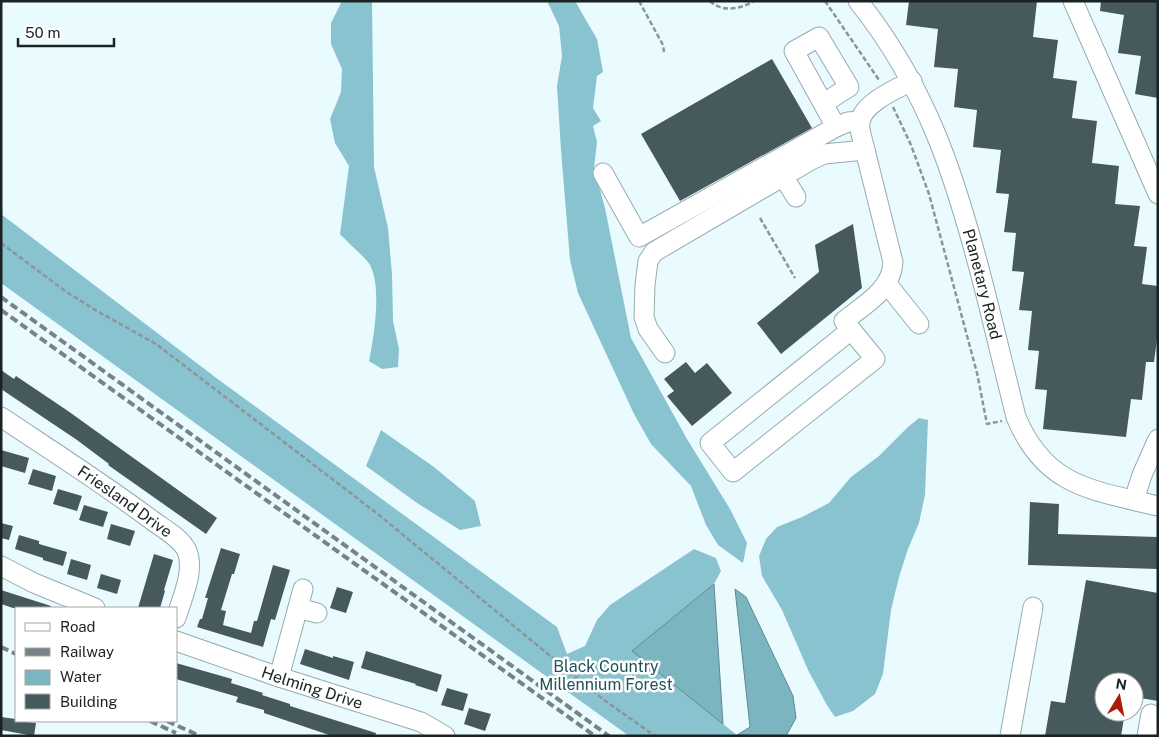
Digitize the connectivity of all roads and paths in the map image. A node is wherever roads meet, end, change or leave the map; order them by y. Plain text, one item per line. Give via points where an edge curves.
1 (639, 1) edge
2 (710, 1) edge
3 (754, 1) edge
4 (825, 1) edge
5 (858, 1) edge
6 (1073, 1) edge
7 (664, 52) dead end
8 (912, 81) junction
9 (887, 95) junction
10 (824, 103) dead end
11 (860, 121) junction
12 (836, 127) junction
13 (865, 150) junction
14 (603, 173) dead end
15 (783, 176) junction
16 (1158, 194) edge
17 (796, 197) dead end
18 (760, 218) dead end
19 (1, 243) edge
20 (795, 278) dead end
21 (886, 284) junction
22 (919, 324) dead end
23 (851, 330) junction
24 (665, 354) dead end
25 (1, 417) edge
26 (987, 424) dead end
27 (1158, 439) edge
28 (1134, 500) junction
29 (1158, 506) edge
30 (1, 566) edge
31 (303, 589) dead end
32 (93, 607) edge
33 (298, 608) junction
34 (1032, 608) dead end
35 (178, 611) edge
36 (316, 613) dead end
37 (178, 642) edge
38 (279, 677) junction
39 (1151, 714) dead end
40 (445, 736) edge
41 (655, 736) edge
42 (1010, 736) edge
43 (1147, 736) edge

1 - 7 path
2 - 3 path via 725,9 739,8
4 - 9 path
5 - 8 street, Planetary Road via 892,46
6 - 16 street
8 - 9 street
8 - 28 street, Planetary Road via 953,176 1022,432 1043,461 1058,474 1078,485
9 - 11 street via 867,108
9 - 26 path via 911,145 929,194
10 - 12 street
11 - 12 street
11 - 13 street
12 - 14 street via 639,237
13 - 15 street via 824,154
13 - 21 street via 893,262
15 - 17 street
15 - 24 street via 654,252 648,261 644,317
18 - 20 path
19 - 41 path via 73,296 156,344 374,511 604,700
21 - 22 street
21 - 23 street via 880,293 844,322
23 - 23 street via 875,359 732,472 710,443
25 - 35 street, Friesland Drive via 182,542 190,562
27 - 28 street
28 - 29 street, Planetary Road
30 - 32 street
31 - 33 street
33 - 36 street
33 - 38 street
34 - 42 street
37 - 38 street, Helming Drive
38 - 40 street, Helming Drive via 421,722
39 - 43 street

